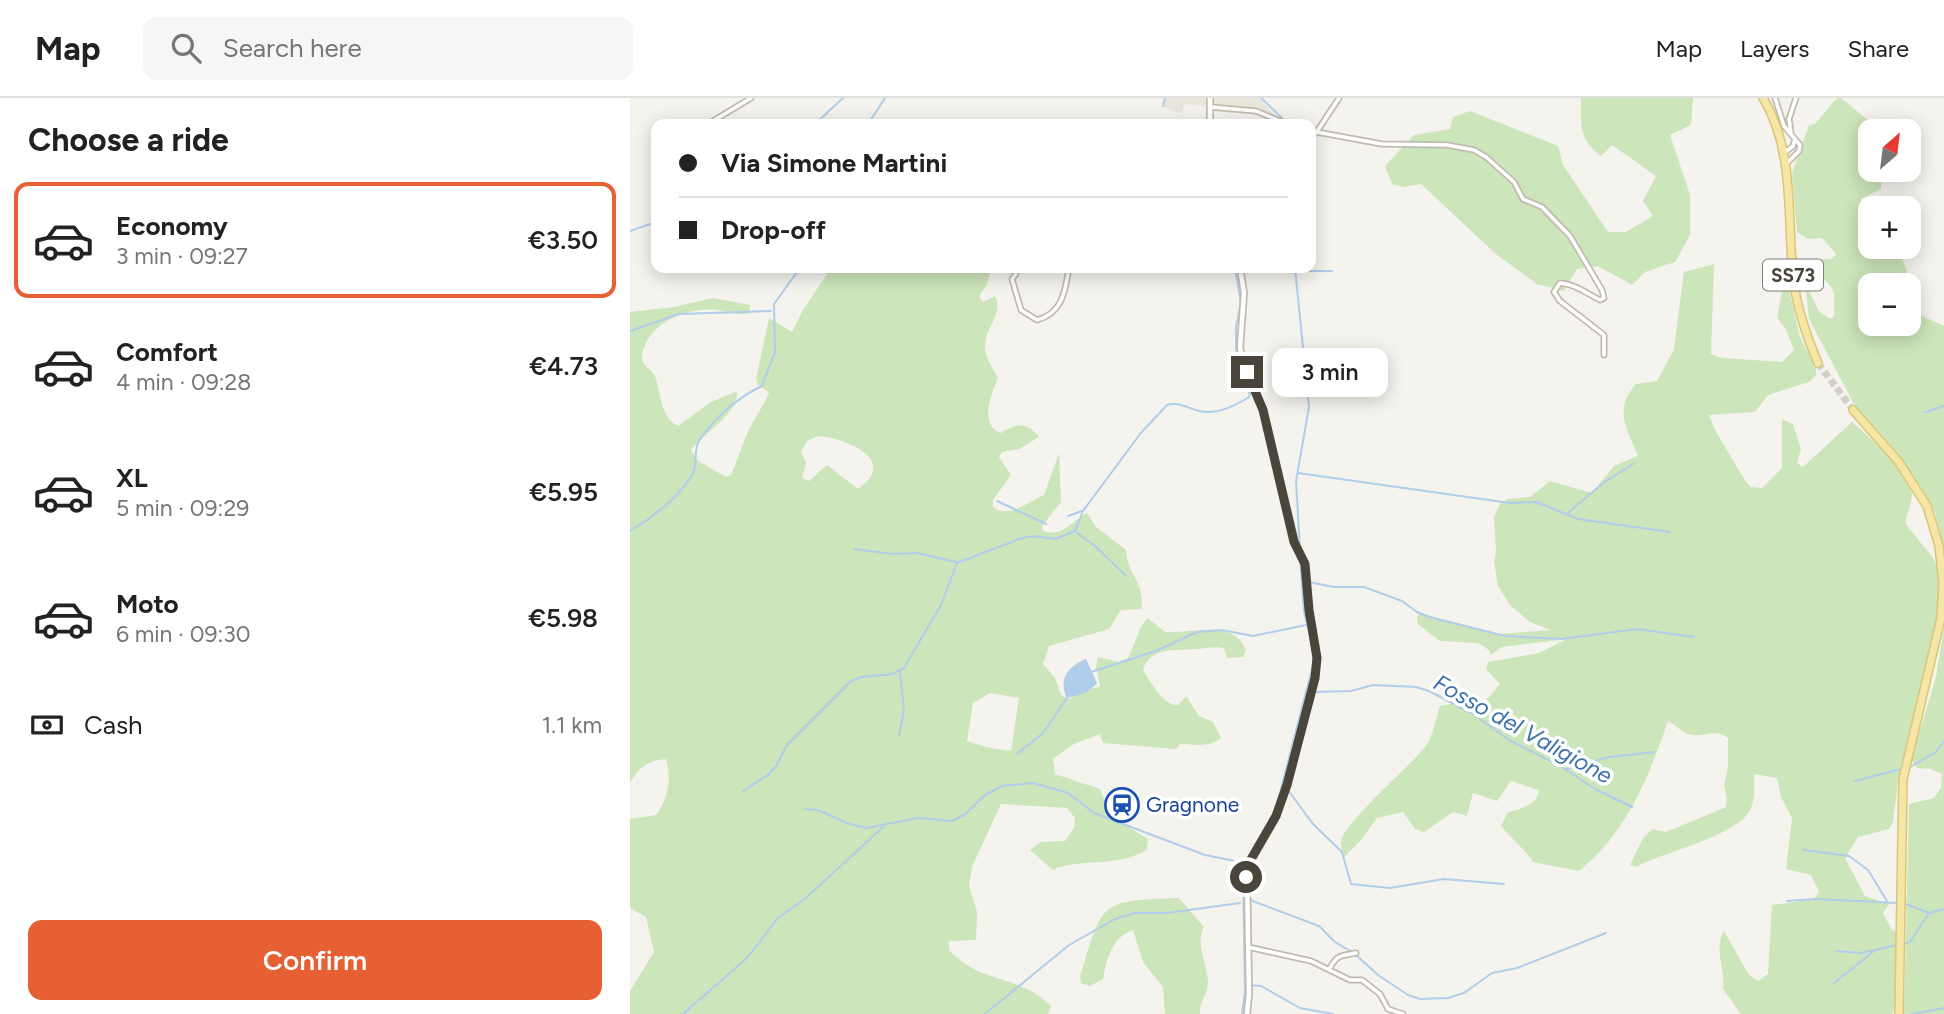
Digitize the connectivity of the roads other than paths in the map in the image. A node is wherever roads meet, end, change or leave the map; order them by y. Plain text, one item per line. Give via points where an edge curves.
1 (751, 98) edge
2 (1210, 98) edge
3 (1339, 98) edge
4 (1763, 98) edge
5 (1775, 98) edge
6 (1796, 98) edge
7 (1210, 107) junction
8 (716, 119) edge
9 (1210, 119) edge
10 (1275, 119) edge
11 (1316, 128) edge
12 (1316, 133) edge
13 (1794, 137) junction
14 (1787, 150) junction
15 (1793, 156) junction
16 (1786, 164) junction
17 (1016, 273) edge
18 (1068, 273) edge
19 (1241, 273) edge
20 (1604, 355) dead end
21 (1818, 363) tunnel mouth
22 (1853, 410) tunnel mouth
23 (1248, 947) junction
24 (1354, 954) dead end
25 (1330, 968) junction
26 (1247, 1014) edge
27 (1403, 1014) edge
28 (1899, 1014) edge

1 - 8 street
2 - 7 street
3 - 11 street
4 - 14 main road, SS73
5 - 13 street via 1784,126
6 - 13 street via 1789,119
7 - 9 street
7 - 10 street via 1256,111
12 - 20 street via 1381,144 1447,145 1486,157 1514,182 1523,199 1542,207 1570,236 1602,289 1604,298 1600,300 1566,283 1560,283 1554,292 1604,335
13 - 14 street
13 - 15 street via 1800,148
14 - 15 street
14 - 16 main road, SS73
15 - 16 street
16 - 21 main road, SS73 via 1793,278
17 - 18 street via 1012,279 1021,310 1037,320 1055,312 1066,292
19 - 23 street via 1240,348 1263,410 1302,557 1317,658 1286,788 1246,877
22 - 28 main road via 1898,461 1927,506 1939,546 1943,582 1941,618 1903,779
23 - 25 street
23 - 26 street
24 - 25 street via 1341,954
25 - 27 street via 1340,976 1362,981 1380,994 1388,1009

